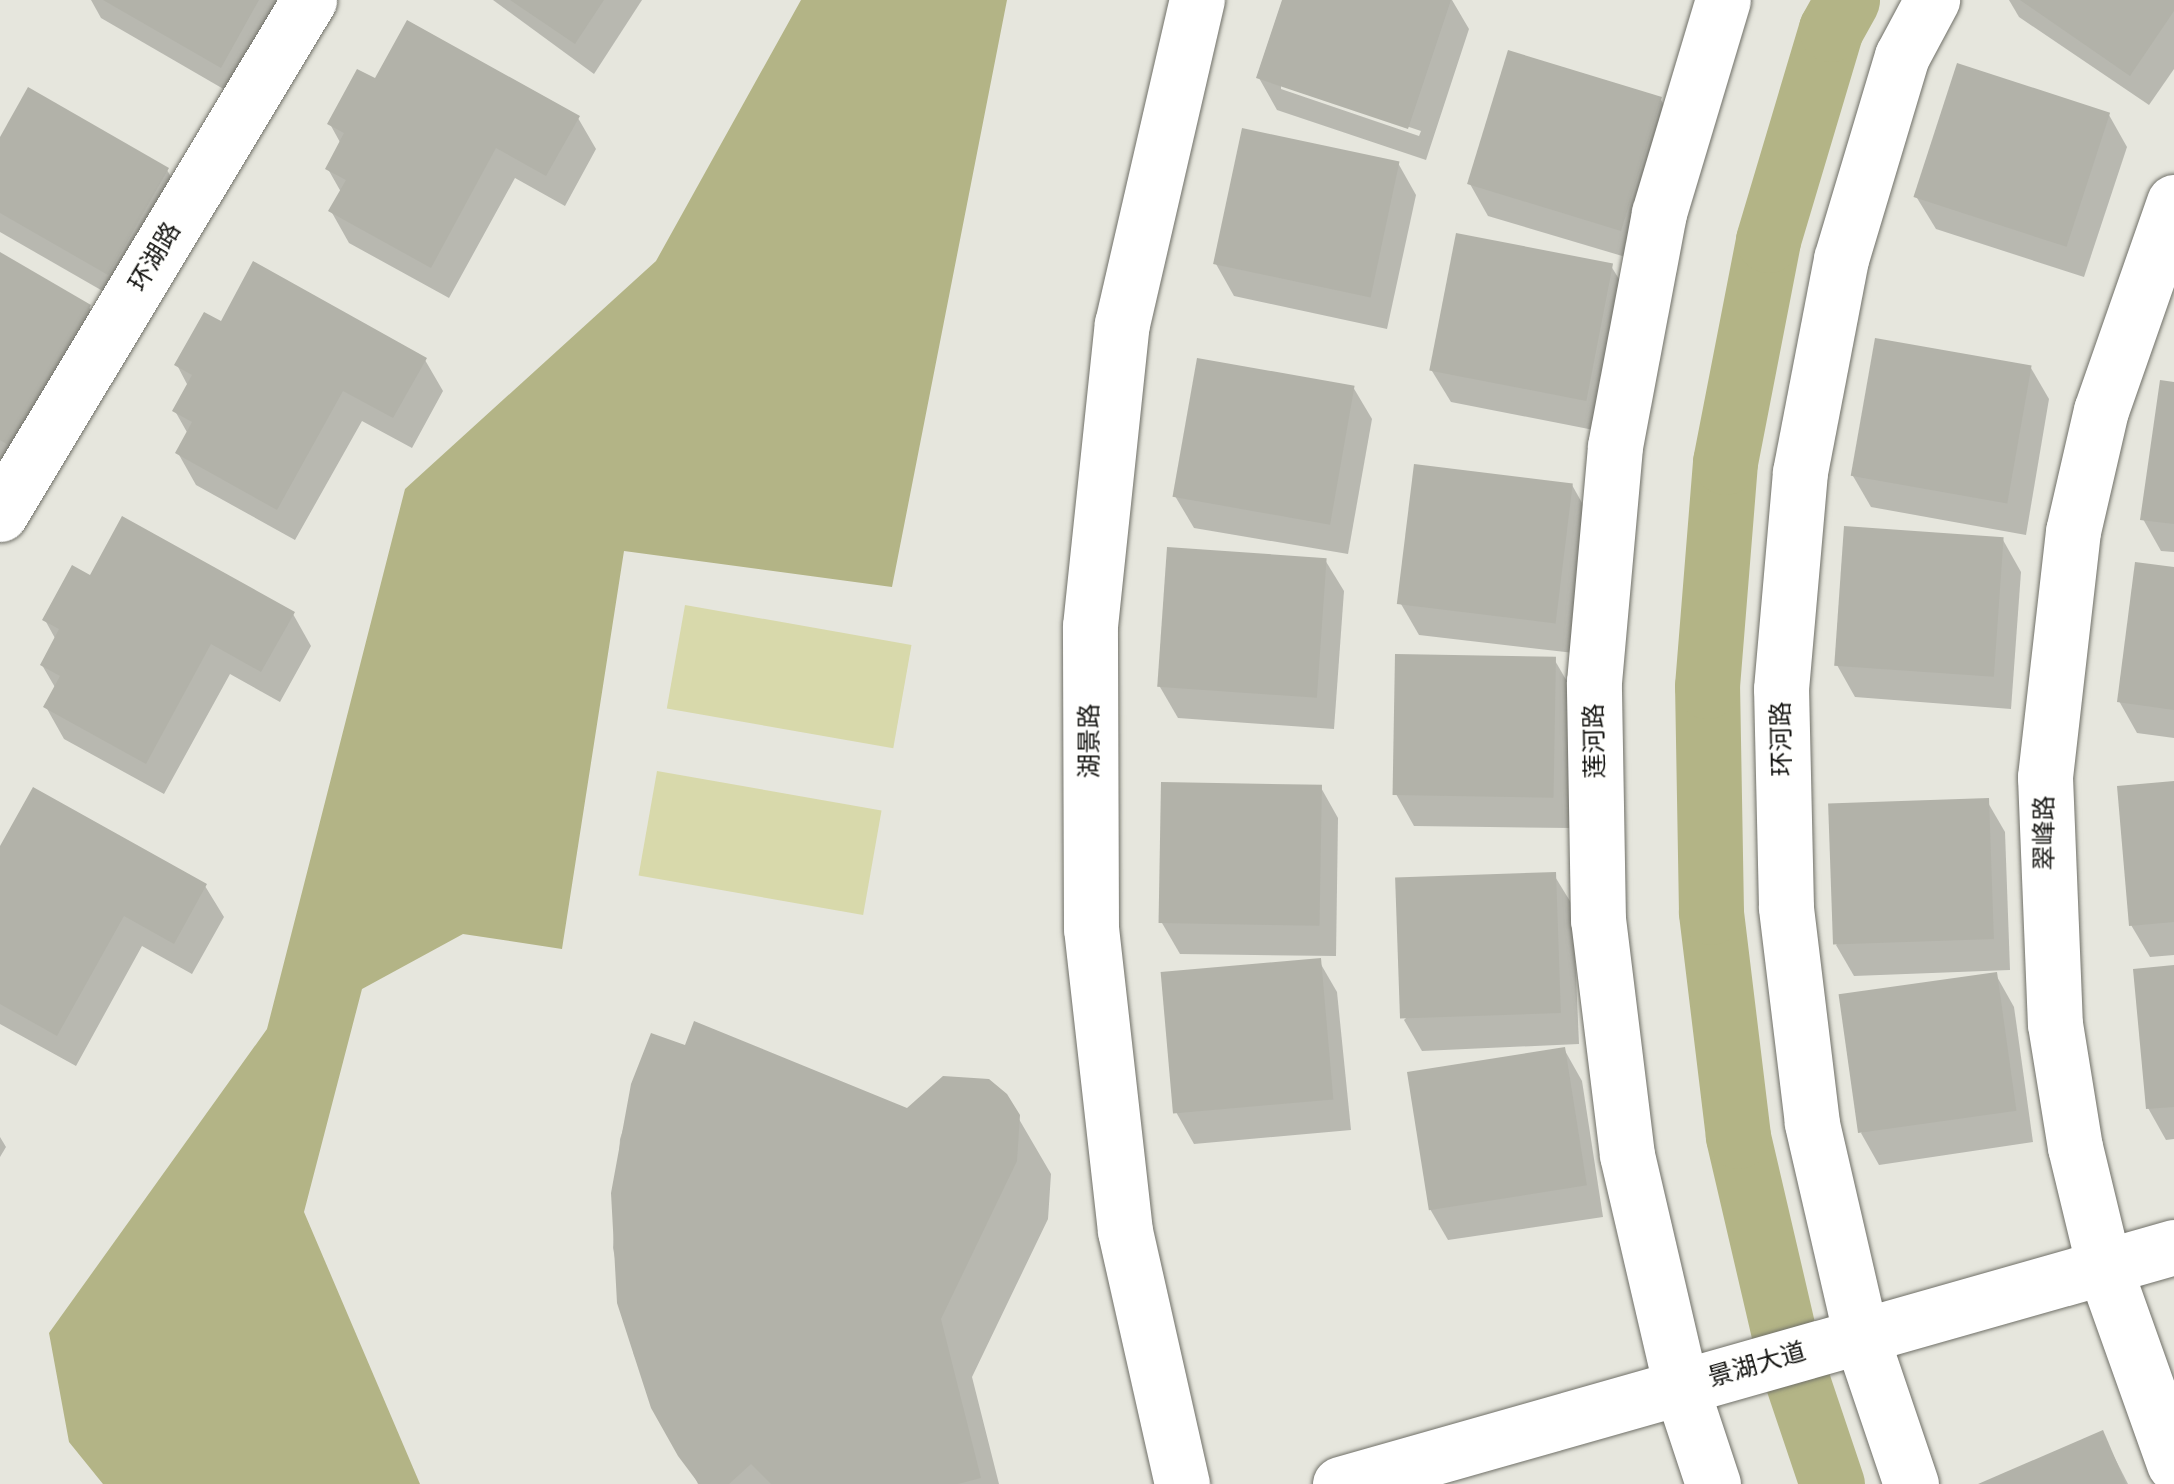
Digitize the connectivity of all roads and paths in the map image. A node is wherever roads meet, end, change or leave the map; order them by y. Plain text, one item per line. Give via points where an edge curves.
1 (309, 0) edge
2 (1197, 0) edge
3 (1724, 0) edge
4 (1932, 0) edge
5 (2174, 202) edge
6 (0, 514) edge
7 (2174, 1247) edge
8 (2104, 1267) junction
9 (1860, 1336) junction
10 (1680, 1387) junction
11 (2174, 1464) edge
12 (1182, 1484) edge
13 (1340, 1484) edge
14 (1714, 1484) edge
15 (1911, 1484) edge

1 - 6 street, 环湖路
2 - 12 street, 湖景路 via 1122,324 1090,626 1090,929 1125,1230
3 - 10 street, 莲河路 via 1655,233 1615,446 1594,682 1598,920 1628,1156
4 - 9 street, 环河路 via 1902,56 1841,258 1800,472 1782,689 1786,907 1809,1103
5 - 8 street, 翠峰路 via 2101,410 2073,531 2045,777 2055,1024
7 - 8 street, 景湖大道
8 - 9 street, 景湖大道
8 - 11 street, 翠峰路
9 - 10 street, 景湖大道
9 - 15 street, 环河路
10 - 13 street, 景湖大道
10 - 14 street, 莲河路

